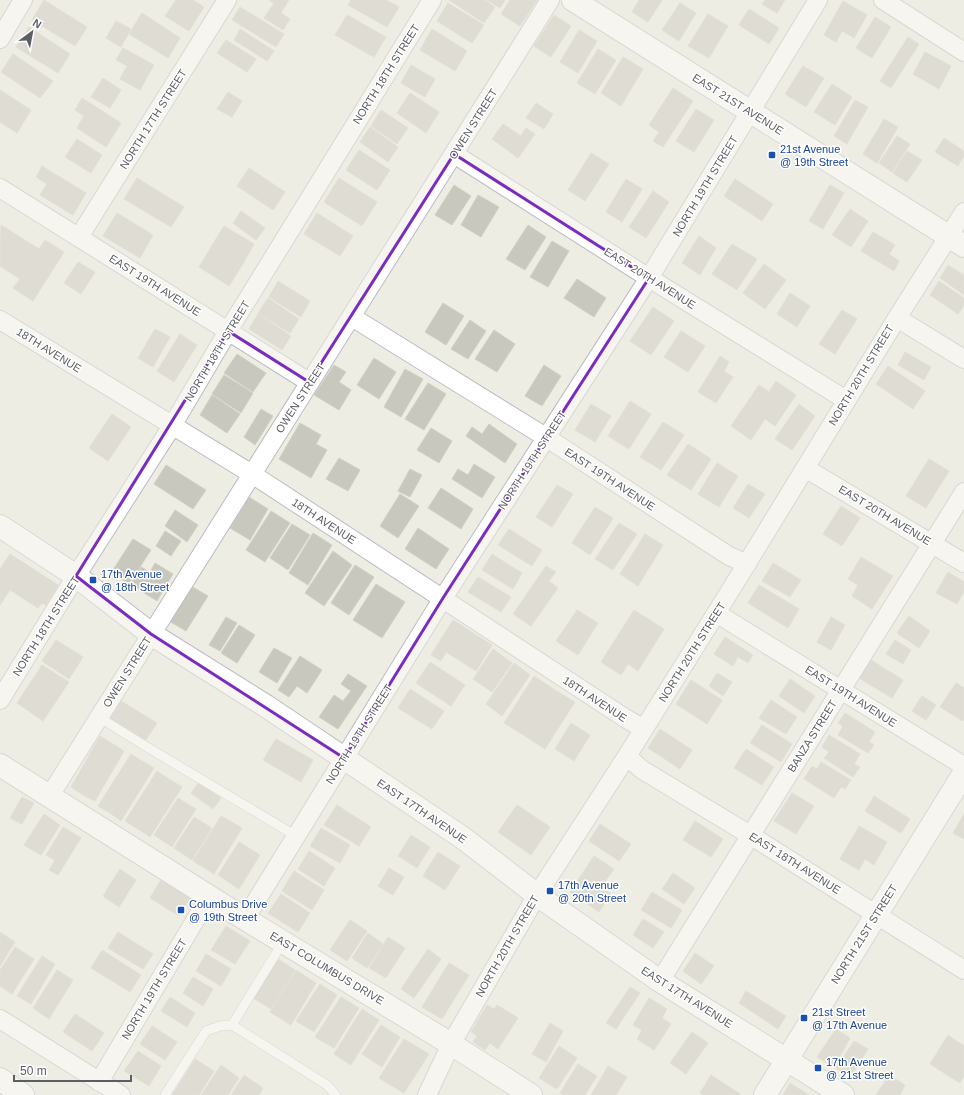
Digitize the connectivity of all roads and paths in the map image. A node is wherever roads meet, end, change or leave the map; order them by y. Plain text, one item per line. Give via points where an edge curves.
1 (23, 0) edge
2 (227, 0) edge
3 (432, 0) edge
4 (550, 0) edge
5 (573, 0) edge
6 (818, 0) edge
7 (883, 0) edge
8 (0, 39) edge
9 (964, 52) edge
10 (750, 111) junction
11 (454, 154) junction
12 (0, 188) edge
13 (964, 212) edge
14 (79, 237) junction
15 (956, 242) edge
16 (649, 278) junction
17 (352, 317) junction
18 (897, 318) junction
19 (0, 320) edge
20 (228, 331) junction
21 (964, 360) edge
22 (309, 382) junction
23 (846, 400) junction
24 (172, 426) junction
25 (547, 438) junction
26 (805, 468) junction
27 (252, 474) junction
28 (964, 492) edge
29 (0, 526) edge
30 (932, 543) junction
31 (964, 563) edge
32 (747, 564) junction
33 (76, 576) junction
34 (443, 598) junction
35 (716, 613) junction
36 (151, 634) junction
37 (841, 689) junction
38 (0, 700) edge
39 (99, 717) junction
40 (644, 729) junction
41 (627, 756) junction
42 (344, 758) junction
43 (0, 765) edge
44 (964, 766) edge
45 (964, 773) edge
46 (50, 797) junction
47 (750, 835) junction
48 (296, 836) junction
49 (537, 895) junction
50 (209, 897) junction
51 (876, 914) junction
52 (245, 919) junction
53 (283, 942) junction
54 (964, 970) edge
55 (660, 981) junction
56 (0, 1019) edge
57 (232, 1026) junction
58 (452, 1044) junction
59 (787, 1059) junction
60 (0, 1079) edge
61 (99, 1082) junction
62 (24, 1095) edge
63 (121, 1095) edge
64 (165, 1095) edge
65 (336, 1095) edge
66 (427, 1095) edge
67 (531, 1095) edge
68 (765, 1095) edge
69 (843, 1095) edge

1 - 8 street
2 - 14 street, NORTH 17TH STREET
3 - 20 street, NORTH 18TH STREET
4 - 11 street, OWEN STREET
5 - 10 main road, EAST 21ST AVENUE
6 - 10 street, NORTH 19TH STREET
7 - 9 street
10 - 15 main road, EAST 21ST AVENUE
10 - 16 street, NORTH 19TH STREET
11 - 16 street, EAST 20TH AVENUE
11 - 17 street, OWEN STREET
12 - 14 street, EAST 19TH AVENUE
13 - 15 street, NORTH 20TH STREET
14 - 20 street, EAST 19TH AVENUE
15 - 18 street, NORTH 20TH STREET
16 - 23 street, EAST 20TH AVENUE
16 - 25 street, NORTH 19TH STREET
17 - 22 street, OWEN STREET
17 - 25 street, EAST 19TH AVENUE
18 - 21 street
18 - 23 street, NORTH 20TH STREET
19 - 24 street, 18TH AVENUE
20 - 22 street, EAST 19TH AVENUE
20 - 24 street, NORTH 18TH STREET
22 - 27 street, OWEN STREET
23 - 26 street, NORTH 20TH STREET
24 - 27 street, 18TH AVENUE
24 - 33 street, NORTH 18TH STREET
25 - 32 street, EAST 19TH AVENUE via 728,556
25 - 34 street, NORTH 19TH STREET
26 - 30 street, EAST 20TH AVENUE
26 - 32 street, NORTH 20TH STREET
27 - 34 street, 18TH AVENUE
27 - 36 street, OWEN STREET
28 - 30 street, BANZA STREET
29 - 33 main road, EAST 17TH AVENUE
30 - 31 street, EAST 20TH AVENUE
30 - 37 street, BANZA STREET
32 - 35 street, NORTH 20TH STREET
33 - 36 main road, EAST 17TH AVENUE
33 - 38 street, NORTH 18TH STREET
34 - 40 street, 18TH AVENUE
34 - 42 street, NORTH 19TH STREET
35 - 37 street, EAST 19TH AVENUE
35 - 40 street, NORTH 20TH STREET
36 - 39 street, OWEN STREET
36 - 42 main road, EAST 17TH AVENUE
37 - 44 street, EAST 19TH AVENUE
37 - 47 street, BANZA STREET
39 - 46 street, OWEN STREET
39 - 48 lane
40 - 41 street, NORTH 20TH STREET
41 - 47 street, EAST 18TH AVENUE via 641,769
41 - 49 street, NORTH 20TH STREET
42 - 48 street, NORTH 19TH STREET
42 - 49 main road, EAST 17TH AVENUE via 463,838
43 - 46 main road, EAST COLUMBUS DRIVE
45 - 51 main road, NORTH 21ST STREET
46 - 50 main road, EAST COLUMBUS DRIVE
47 - 51 street, EAST 18TH AVENUE
47 - 55 street, BANZA STREET
48 - 52 street, NORTH 19TH STREET
49 - 55 main road, EAST 17TH AVENUE
49 - 58 street, NORTH 20TH STREET
50 - 52 main road, EAST COLUMBUS DRIVE
50 - 61 street, NORTH 19TH STREET
51 - 54 street, EAST 18TH AVENUE
51 - 59 main road, NORTH 21ST STREET
52 - 53 main road, EAST COLUMBUS DRIVE
53 - 57 lane
53 - 58 main road, EAST COLUMBUS DRIVE
55 - 59 main road, EAST 17TH AVENUE
56 - 61 street
57 - 64 lane via 220,1026 206,1031
57 - 65 lane via 328,1085
58 - 66 street, NORTH 20TH STREET
58 - 67 main road, EAST COLUMBUS DRIVE
59 - 68 main road, NORTH 21ST STREET
59 - 69 main road, EAST 17TH AVENUE
60 - 62 main road
61 - 63 street

